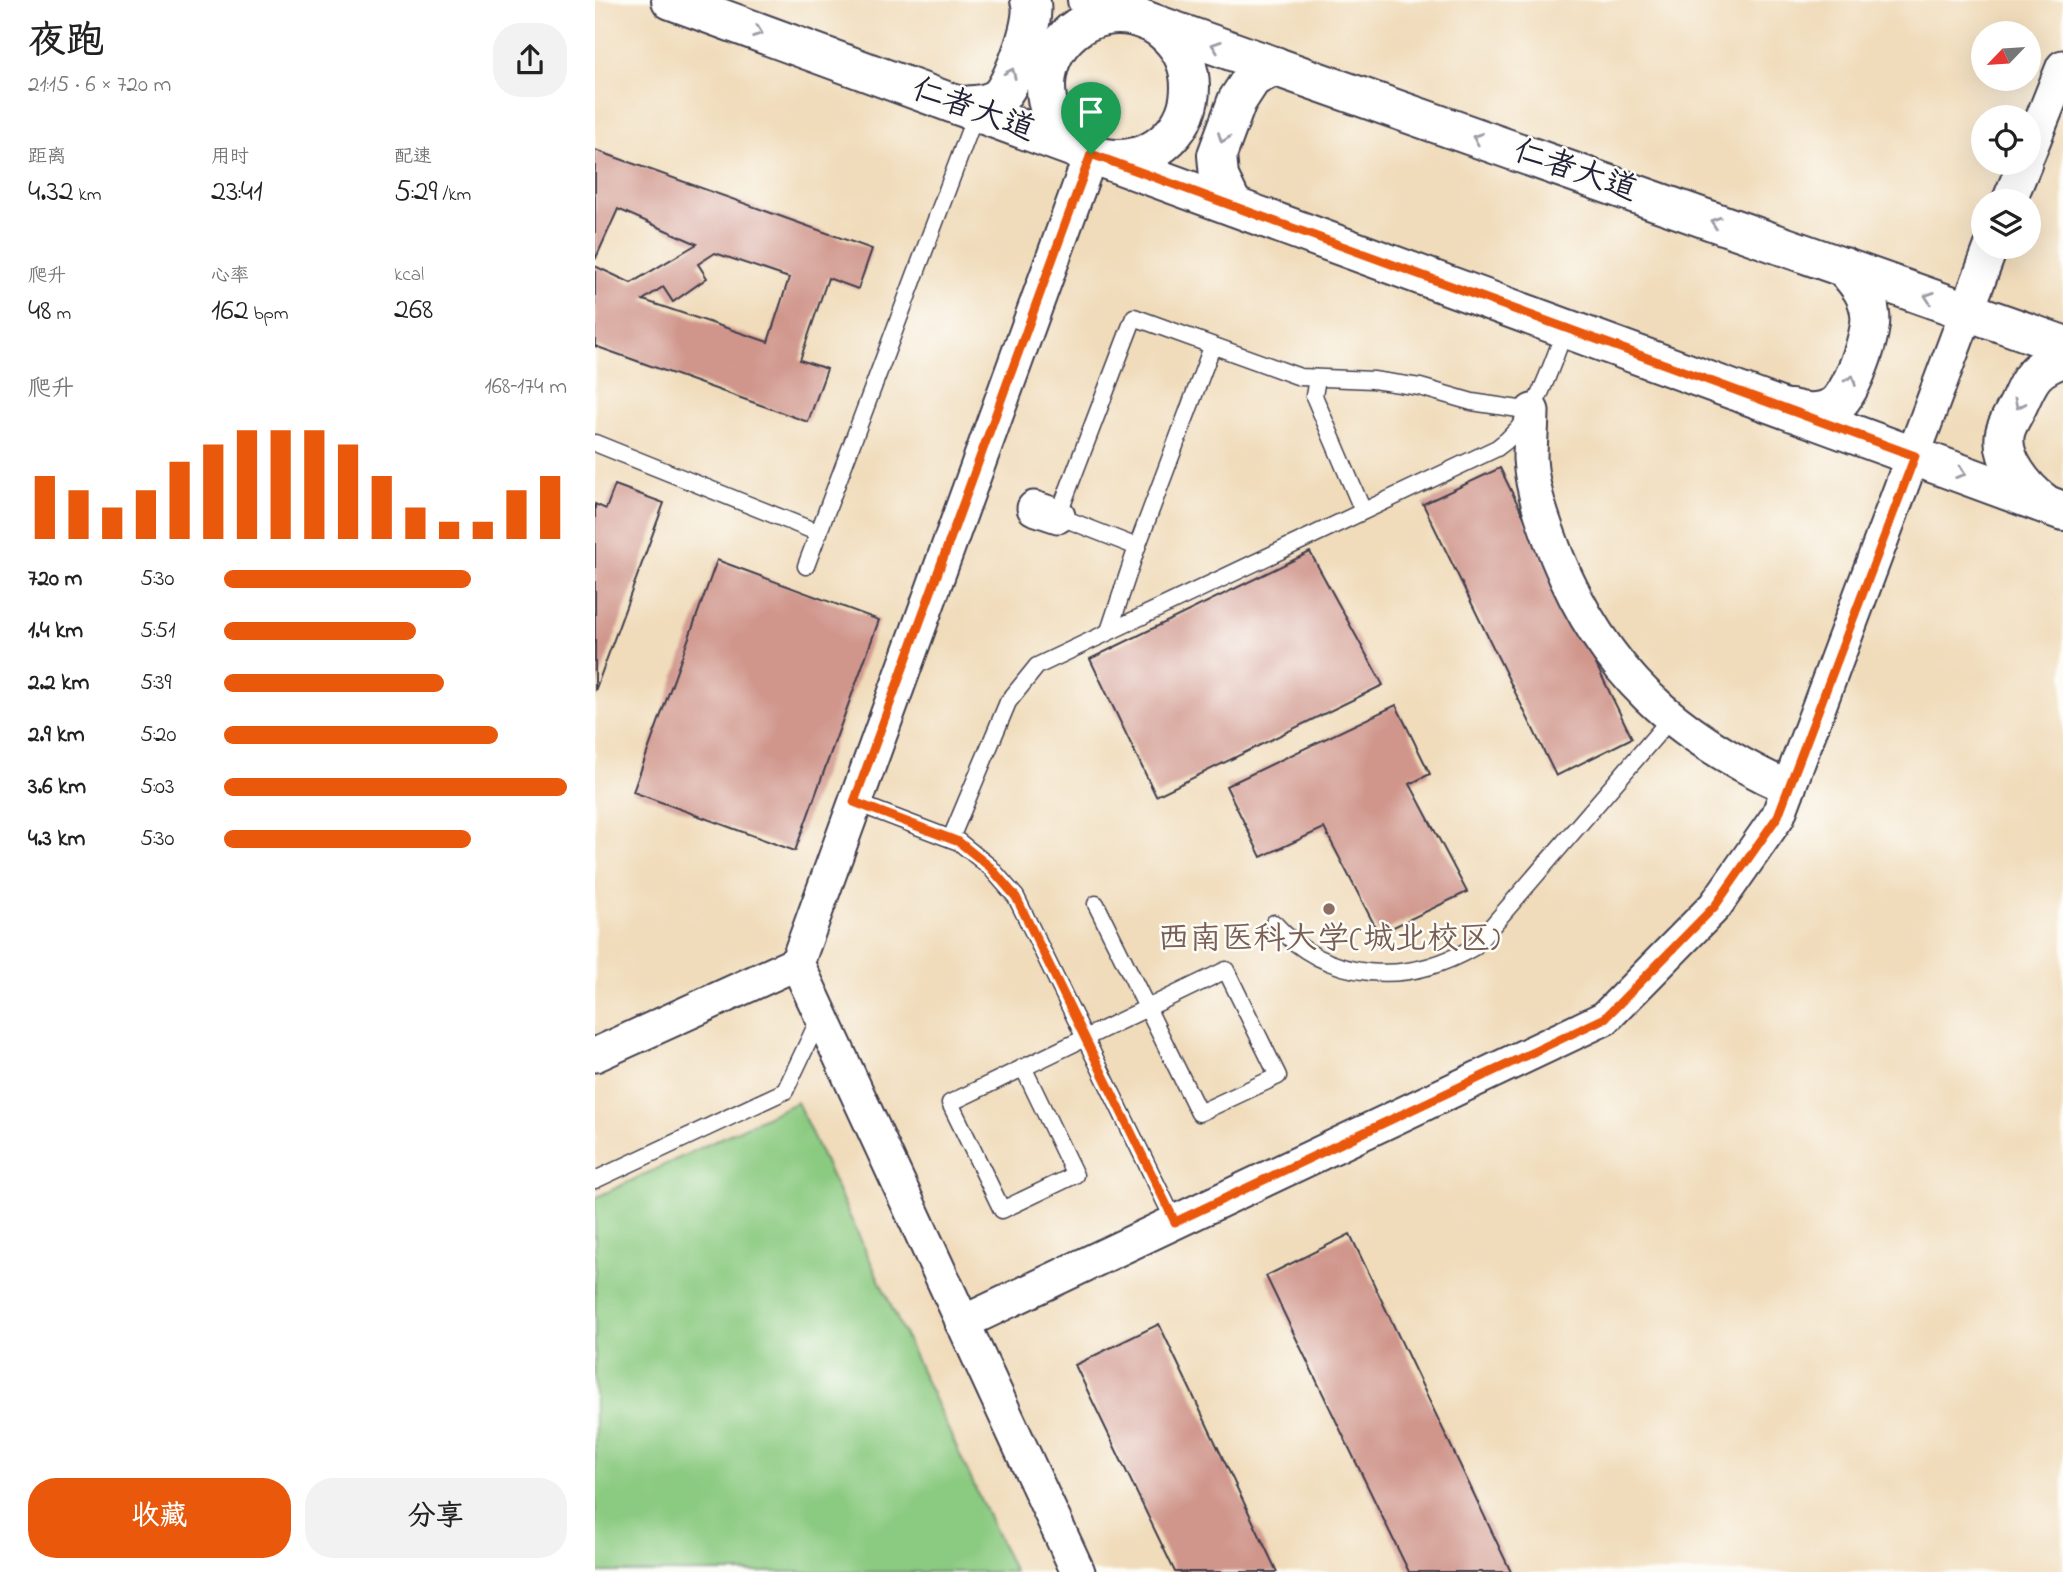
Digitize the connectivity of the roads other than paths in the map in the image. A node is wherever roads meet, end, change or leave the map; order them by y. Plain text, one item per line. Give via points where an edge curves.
1 (671, 0) edge
2 (1030, 0) edge
3 (1087, 0) edge
4 (1150, 22) junction
5 (1275, 66) junction
6 (2063, 67) edge
7 (968, 109) junction
8 (2041, 122) edge
9 (1091, 154) junction
10 (1233, 206) junction
11 (1986, 259) edge
12 (1845, 267) junction
13 (1966, 310) junction
14 (1566, 328) junction
15 (2063, 345) edge
16 (1212, 347) junction
17 (2063, 358) edge
18 (1317, 378) junction
19 (1776, 405) junction
20 (1532, 411) junction
21 (595, 443) edge
22 (1915, 456) junction
23 (2055, 508) edge
24 (1363, 511) junction
25 (819, 533) junction
26 (1137, 547) junction
27 (806, 566) dead end
28 (1109, 631) junction
29 (1671, 718) junction
30 (1789, 788) junction
31 (854, 802) junction
32 (951, 838) junction
33 (1097, 904) dead end
34 (1274, 923) dead end
35 (797, 963) junction
36 (1145, 1009) junction
37 (821, 1014) junction
38 (1086, 1037) junction
39 (595, 1055) edge
40 (1023, 1067) junction
41 (595, 1180) edge
42 (1175, 1222) junction
43 (962, 1323) junction
44 (1078, 1572) edge

1 -> 7 street, 仁者大道
7 -> 2 street via 1002,95 1031,30
3 - 4 street, 仁者大道
5 -> 4 street, 仁者大道
4 - 9 street via 1174,42 1188,71 1184,117 1174,133 1145,154 1127,159
4 - 9 street via 1115,15 1097,17 1067,35 1052,57 1046,83 1053,118 1062,133
5 -> 10 street via 1252,78 1237,102 1217,155 1219,177
12 -> 5 street, 仁者大道
6 - 8 street
7 - 9 street, 仁者大道
7 - 25 lane
9 - 10 street, 仁者大道
9 - 31 street
10 - 14 street, 仁者大道
11 - 13 street
13 -> 12 street, 仁者大道
19 -> 12 street via 1819,412 1836,406 1849,389 1871,328 1864,289
13 - 15 street, 仁者大道
13 - 22 street
14 - 19 street, 仁者大道
14 - 20 lane
16 - 18 lane via 1300,377
16 - 26 lane
16 - 26 lane via 1134,317 1046,512
17 -> 23 street via 2041,366 2005,434 2007,454 2017,474 2031,494
18 - 20 lane via 1420,387 1472,402
18 - 24 lane via 1314,396
19 - 22 street, 仁者大道
20 - 24 lane via 1517,434 1497,448
20 - 29 street via 1530,460 1536,494 1567,582 1616,665
21 - 25 lane
22 -> 23 street, 仁者大道
22 - 30 street
24 - 28 lane
25 - 27 lane
26 - 28 lane
28 - 32 lane via 1037,666 1023,681 1008,702
29 - 30 street via 1740,765
29 - 34 lane via 1475,947 1451,961 1384,974 1357,972 1292,943
30 - 42 street via 1778,816 1715,906 1605,1018
31 - 32 lane
31 - 35 street
32 - 38 lane via 990,867 1016,897
33 - 36 lane
35 - 37 street
35 - 39 street
36 - 36 lane via 1226,970 1278,1076 1199,1113
36 - 38 lane
37 - 41 lane via 785,1091
37 - 43 street
38 - 40 lane
38 - 42 lane
40 - 40 lane via 1075,1175 1002,1210 950,1103
42 - 43 street
43 - 44 street

